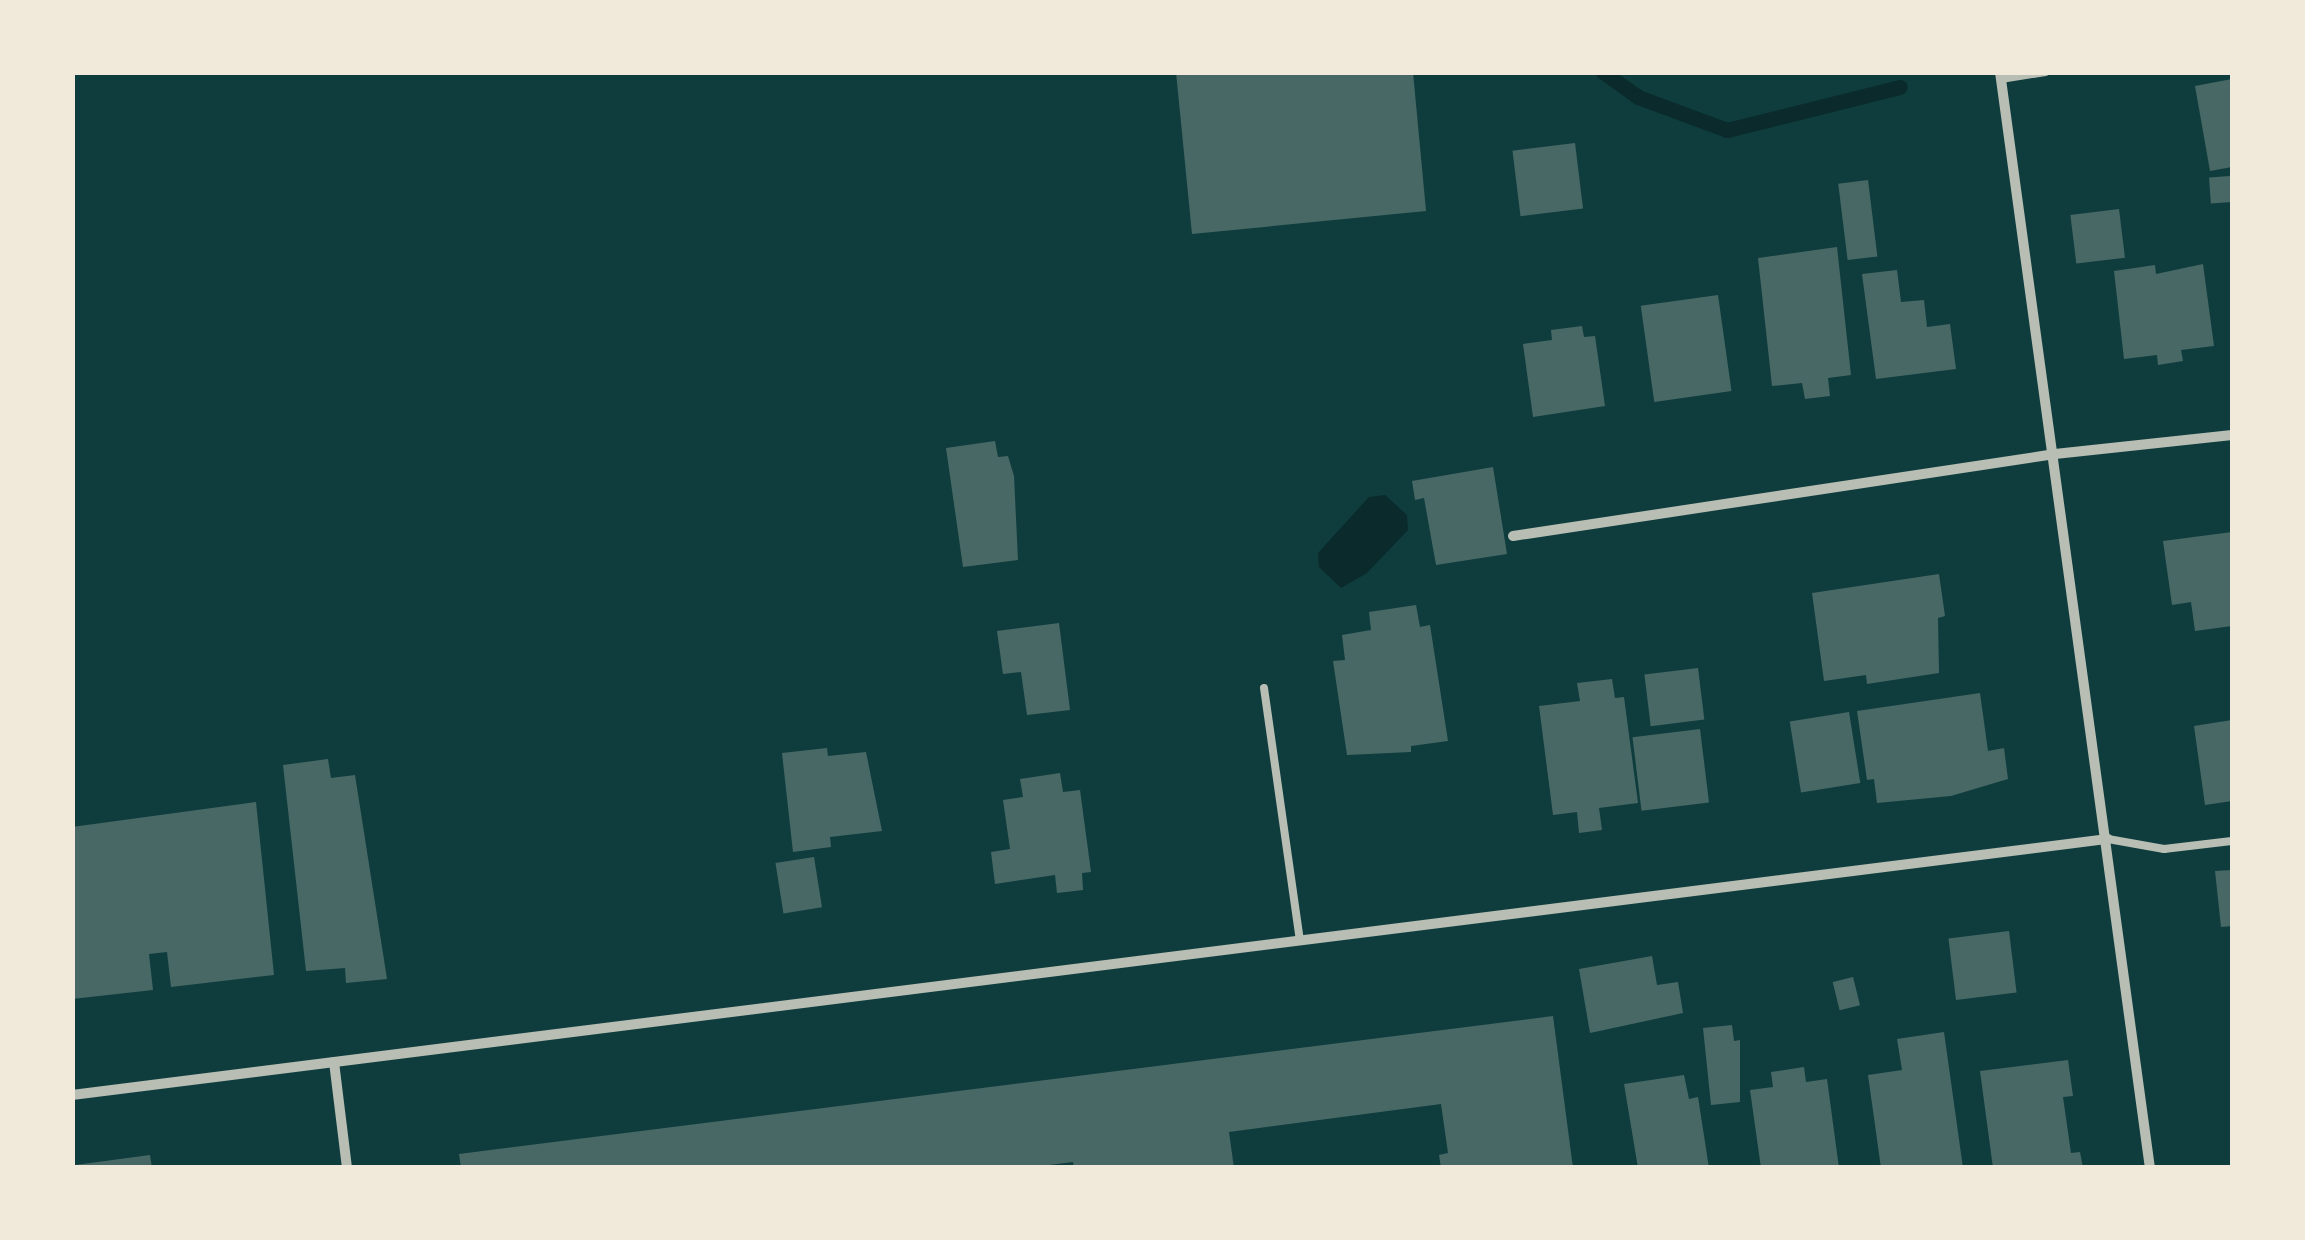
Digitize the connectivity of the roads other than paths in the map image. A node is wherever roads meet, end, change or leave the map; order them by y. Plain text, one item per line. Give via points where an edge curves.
1 (2044, 72) edge
2 (2000, 76) edge
3 (2232, 435) edge
4 (2055, 454) junction
5 (1514, 536) dead end
6 (1264, 688) dead end
7 (2108, 839) junction
8 (2232, 841) edge
9 (1300, 940) junction
10 (334, 1062) junction
11 (72, 1096) edge
12 (347, 1168) edge
13 (2150, 1168) edge

1 - 2 lane
2 - 4 street
3 - 4 street
4 - 5 street
4 - 7 street
6 - 9 lane
7 - 8 lane via 2164,849
7 - 9 street
7 - 13 street
9 - 10 street
10 - 11 street
10 - 12 street

